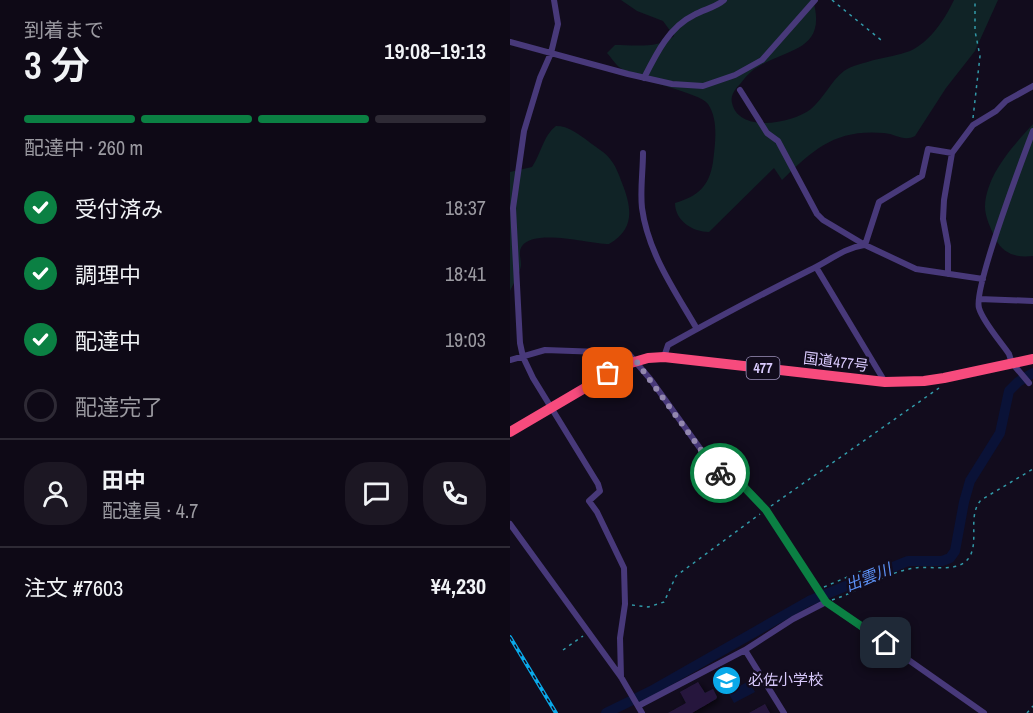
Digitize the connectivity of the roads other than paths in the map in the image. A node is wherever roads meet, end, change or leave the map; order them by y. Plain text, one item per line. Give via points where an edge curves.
1 (554, 0) edge
2 (724, 0) edge
3 (816, 0) edge
4 (510, 42) edge
5 (550, 53) junction
6 (644, 78) junction
7 (1033, 86) edge
8 (740, 90) dead end
9 (1033, 131) edge
10 (643, 153) dead end
11 (952, 153) junction
12 (865, 245) junction
13 (816, 267) junction
14 (948, 274) junction
15 (983, 279) junction
16 (979, 299) junction
17 (1033, 302) edge
18 (697, 329) junction
19 (523, 357) junction
20 (664, 357) junction
21 (1033, 359) edge
22 (510, 360) edge
23 (636, 361) junction
24 (1016, 367) junction
25 (885, 382) junction
26 (1029, 383) dead end
27 (551, 408) junction
28 (510, 432) edge
29 (510, 524) edge
30 (825, 601) junction
31 (745, 650) junction
32 (621, 677) junction
33 (639, 707) edge
34 (784, 713) edge
35 (984, 713) edge

1 - 5 street via 558,24
2 - 6 street via 696,13 671,33
3 - 6 street via 762,60 735,75 703,86
4 - 5 street
5 - 6 street
5 - 19 street via 524,131 513,208
7 - 11 street via 973,125
8 - 12 street via 767,133 778,141 817,214
9 - 15 street
10 - 18 street via 642,202 647,231 660,266
11 - 12 street via 928,149 922,176 879,202
11 - 14 street via 943,219
12 - 13 street via 853,247
12 - 14 street via 916,269
13 - 18 street
13 - 25 street
14 - 15 street
15 - 16 street
16 - 17 street
16 - 24 street via 978,307
18 - 20 street via 668,345
19 - 22 street
19 - 23 street via 544,350 579,351 628,353
19 - 27 street
20 - 23 highway, 国道477号 / 477
20 - 25 highway, 国道477号 / 477
21 - 24 highway, 国道477号 / 477
23 - 27 highway, 国道477号 / 477 via 608,373
23 - 30 street via 712,465 745,488 766,510
24 - 25 highway, 国道477号 / 477 via 924,381
24 - 26 street
27 - 28 highway, 国道477号 / 477
27 - 32 street via 598,484 600,491 589,501 624,568
29 - 32 street
30 - 31 street
30 - 35 street
31 - 33 street
31 - 34 street
32 - 33 street

